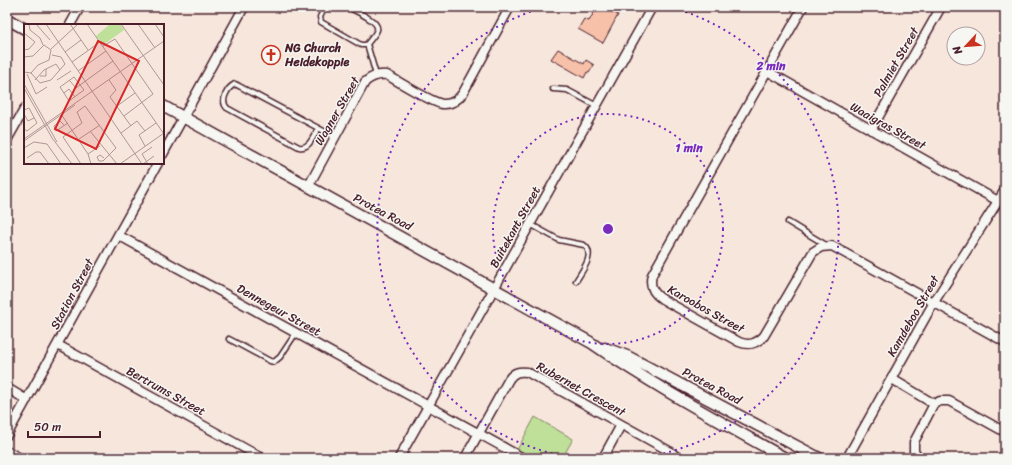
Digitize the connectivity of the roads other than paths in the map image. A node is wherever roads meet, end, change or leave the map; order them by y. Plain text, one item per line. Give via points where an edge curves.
1 (80, 7) edge
2 (244, 7) edge
3 (325, 7) edge
4 (348, 7) edge
5 (510, 7) edge
6 (652, 7) edge
7 (803, 7) edge
8 (941, 7) edge
9 (7, 20) edge
10 (71, 24) edge
11 (24, 28) edge
12 (367, 44) junction
13 (767, 71) junction
14 (376, 75) junction
15 (553, 89) dead end
16 (597, 106) junction
17 (164, 107) edge
18 (24, 110) edge
19 (183, 118) junction
20 (318, 129) junction
21 (871, 130) junction
22 (335, 137) junction
23 (7, 140) edge
24 (164, 152) edge
25 (157, 164) edge
26 (308, 187) junction
27 (1005, 190) edge
28 (998, 201) junction
29 (788, 222) dead end
30 (530, 224) junction
31 (118, 235) junction
32 (826, 246) junction
33 (576, 281) dead end
34 (494, 289) junction
35 (934, 302) junction
36 (296, 333) junction
37 (229, 339) dead end
38 (590, 342) junction
39 (1005, 342) edge
40 (58, 345) junction
41 (892, 379) junction
42 (7, 388) edge
43 (27, 400) junction
44 (934, 404) junction
45 (428, 406) junction
46 (622, 425) junction
47 (1005, 432) edge
48 (479, 434) junction
49 (7, 435) edge
50 (7, 451) edge
51 (20, 458) edge
52 (262, 458) edge
53 (399, 458) edge
54 (465, 458) edge
55 (523, 458) edge
56 (603, 458) edge
57 (678, 458) edge
58 (785, 458) edge
59 (819, 458) edge
60 (847, 458) edge
61 (919, 458) edge

1 - 10 street
2 - 19 street
3 - 12 lane via 320,17 321,22 361,45
4 - 12 lane via 375,23 376,31
5 - 14 street, Wagner Street via 463,93 455,102 436,102 387,75
6 - 16 street, Buitekant Street
7 - 13 street, Karoobos Street
8 - 21 street, Palmiet Street
9 - 11 street
12 - 14 lane
13 - 21 street, Waaigras Street
13 - 32 street, Karoobos Street via 652,275 652,288 657,296 739,342 754,344 764,336 813,252
14 - 22 street, Wagner Street via 366,82
15 - 16 lane via 567,90
16 - 30 street, Buitekant Street
17 - 19 street, Protea Road
18 - 23 street
19 - 24 street
19 - 26 street, Protea Road
20 - 20 lane via 308,145 299,147 227,108 224,100 229,89 235,84
20 - 22 lane
21 - 28 street, Waaigras Street
22 - 26 street, Wagner Street
25 - 31 street, Station Street
26 - 34 street, Protea Road
27 - 28 street, Kamdeboo Street
28 - 35 street, Kamdeboo Street
29 - 32 lane
30 - 33 lane via 559,240 584,245 589,250 589,259
30 - 34 street, Buitekant Street
31 - 36 street, Dennegeur Street
31 - 40 street, Station Street
32 - 35 street via 836,247
34 - 38 street, Protea Road
34 - 45 street, Buitekant Street
35 - 39 street
35 - 41 street, Kamdeboo Street
36 - 37 lane via 274,362
36 - 45 street, Dennegeur Street
38 - 58 street, Protea Road via 622,364
38 - 59 street, Protea Road via 627,356
40 - 43 street, Station Street
40 - 52 street, Bertrums Street
41 - 44 street
41 - 60 street, Kamdeboo Street
42 - 43 street
43 - 49 street, Station Street
44 - 47 street via 949,401
44 - 61 street via 914,442 914,452
45 - 48 street, Dennegeur Street
45 - 53 street, Buitekant Street
46 - 48 street, Rubernet Crescent via 521,371 509,379
46 - 56 street
46 - 57 street, Rubernet Crescent
48 - 54 street, Rubernet Crescent
48 - 55 street, Dennegeur Street
50 - 51 street

